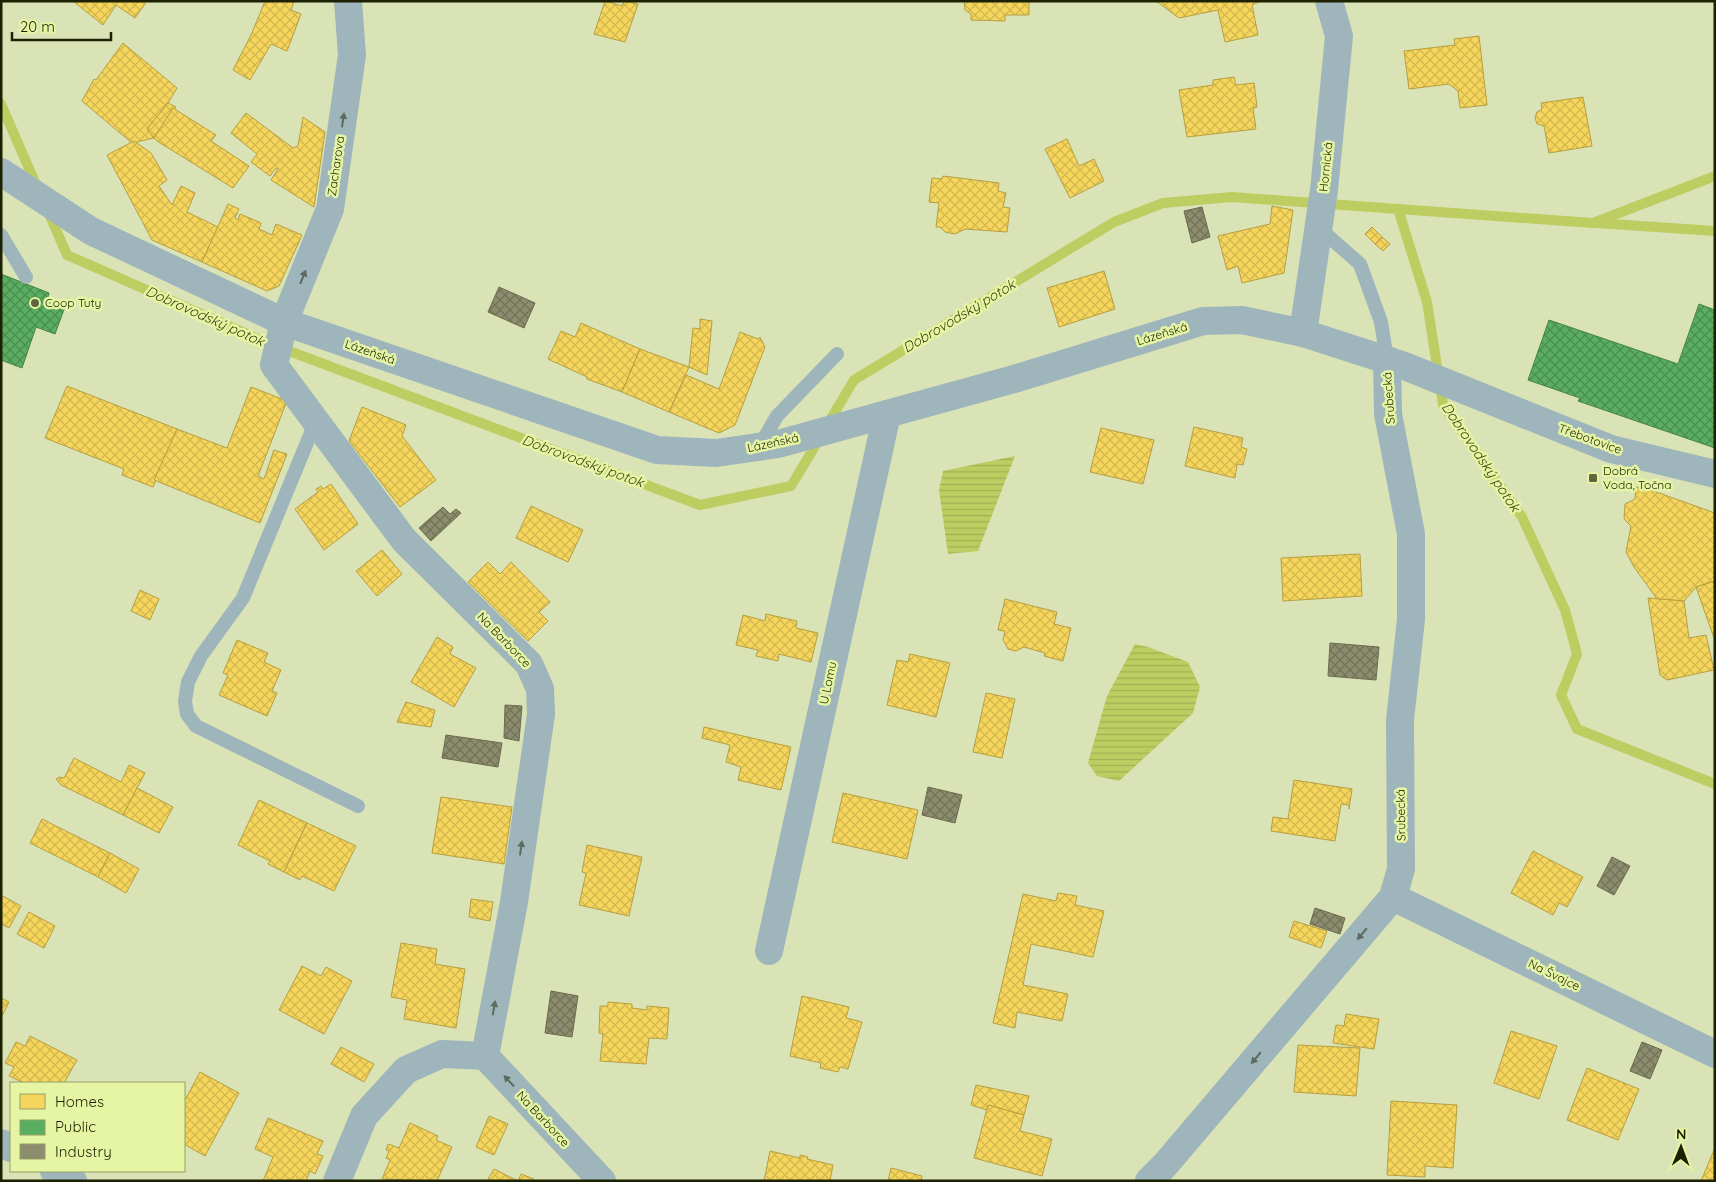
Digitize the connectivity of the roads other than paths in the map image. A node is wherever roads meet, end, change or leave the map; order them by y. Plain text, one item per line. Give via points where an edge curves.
1 (348, 1) edge
2 (1329, 1) edge
3 (4, 180) edge
4 (1319, 228) junction
5 (1, 235) edge
6 (26, 277) dead end
7 (283, 328) junction
8 (1303, 332) junction
9 (836, 354) dead end
10 (1395, 362) junction
11 (1468, 391) joint
12 (886, 414) junction
13 (315, 423) junction
14 (768, 446) junction
15 (1715, 474) edge
16 (358, 806) dead end
17 (1393, 897) junction
18 (769, 951) dead end
19 (1715, 1054) edge
20 (485, 1056) junction
21 (56, 1172) edge
22 (73, 1181) edge
23 (337, 1181) edge
24 (602, 1181) edge
25 (1149, 1181) edge

7 -> 1 street, Zacharova via 330,209 352,55
2 - 4 street, Hornická via 1338,36
3 - 7 street, Lázeňská via 91,231
4 - 8 street, Hornická
4 - 10 lane via 1360,264
5 - 6 lane
7 - 13 street, Na Barborce via 274,365
7 - 14 street, Lázeňská via 657,450 716,453
8 - 10 street, Lázeňská
8 - 12 street, Lázeňská via 1242,320 1203,321
9 - 14 lane via 777,416
10 - 11 street, Lázeňská
10 - 17 street, Srubecká via 1388,414 1411,534 1411,619 1400,720 1402,869
11 - 15 street, Třebotovice via 1611,449
12 - 14 street, Lázeňská
12 - 18 street, U Lomu
13 - 16 lane via 243,598 201,656 188,682 185,701 187,714 196,726
20 -> 13 street, Na Barborce via 514,902 540,714 540,689 530,664 404,540
17 - 19 street, Na Švajce
17 -> 25 street, Srubecká
20 - 23 street via 442,1054 406,1070 364,1116
24 -> 20 street, Na Barborce
21 - 22 street

